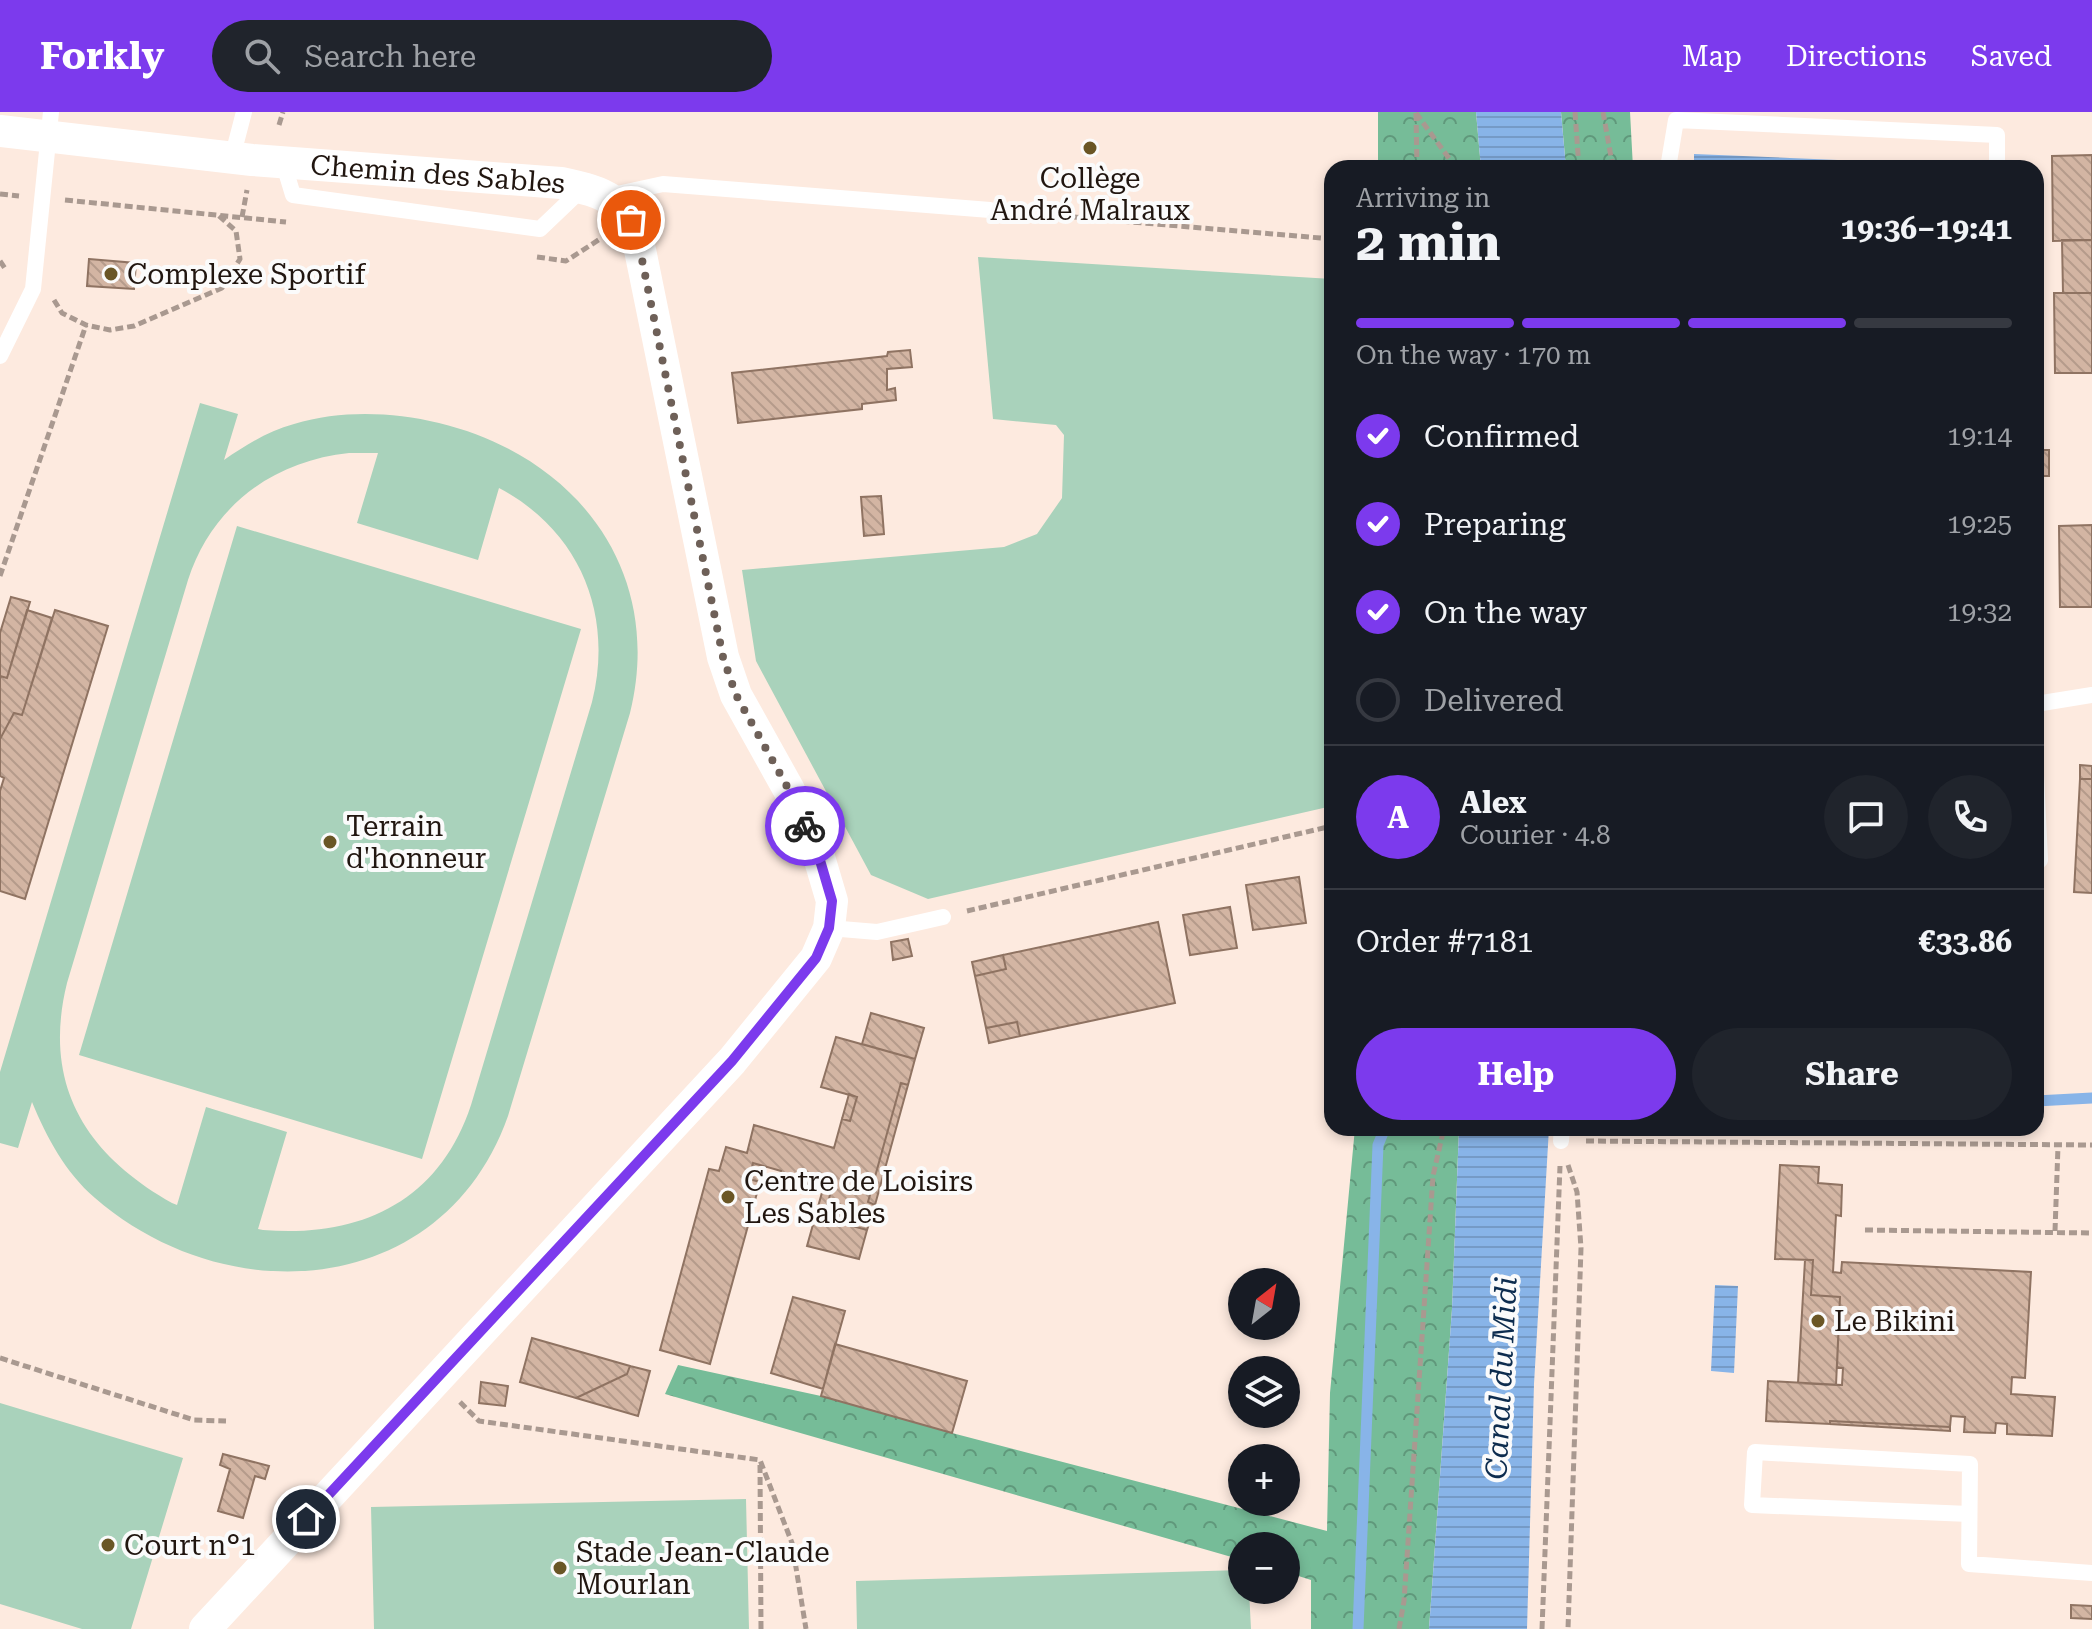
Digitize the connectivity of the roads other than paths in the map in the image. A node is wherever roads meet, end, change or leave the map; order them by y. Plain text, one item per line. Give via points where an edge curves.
1 (244, 112) edge
2 (41, 124) edge
3 (0, 131) edge
4 (232, 158) junction
5 (1669, 160) edge
6 (1997, 160) edge
7 (283, 162) junction
8 (595, 192) junction
9 (990, 210) road end
10 (0, 356) edge
11 (2092, 695) edge
12 (2044, 703) edge
13 (943, 917) road end
14 (829, 928) junction
15 (1969, 1514) junction
16 (2092, 1573) edge
17 (205, 1629) edge

1 - 4 lane
2 - 3 street, Chemin des Sables
2 - 4 street, Chemin des Sables via 81,140
2 - 10 lane via 33,289
4 - 7 street, Chemin des Sables
5 - 6 lane via 1676,120 1997,135
7 - 8 street, Chemin des Sables via 498,176
7 - 8 lane via 293,195 540,229
8 - 9 lane via 663,184
8 - 14 street via 631,220 639,245 723,657 786,802 819,857 832,901
11 - 12 lane
13 - 14 lane via 877,932
14 - 17 street via 816,958 730,1046 674,1133
15 - 15 lane via 1970,1464 1755,1452 1752,1505
15 - 16 lane via 1969,1564

